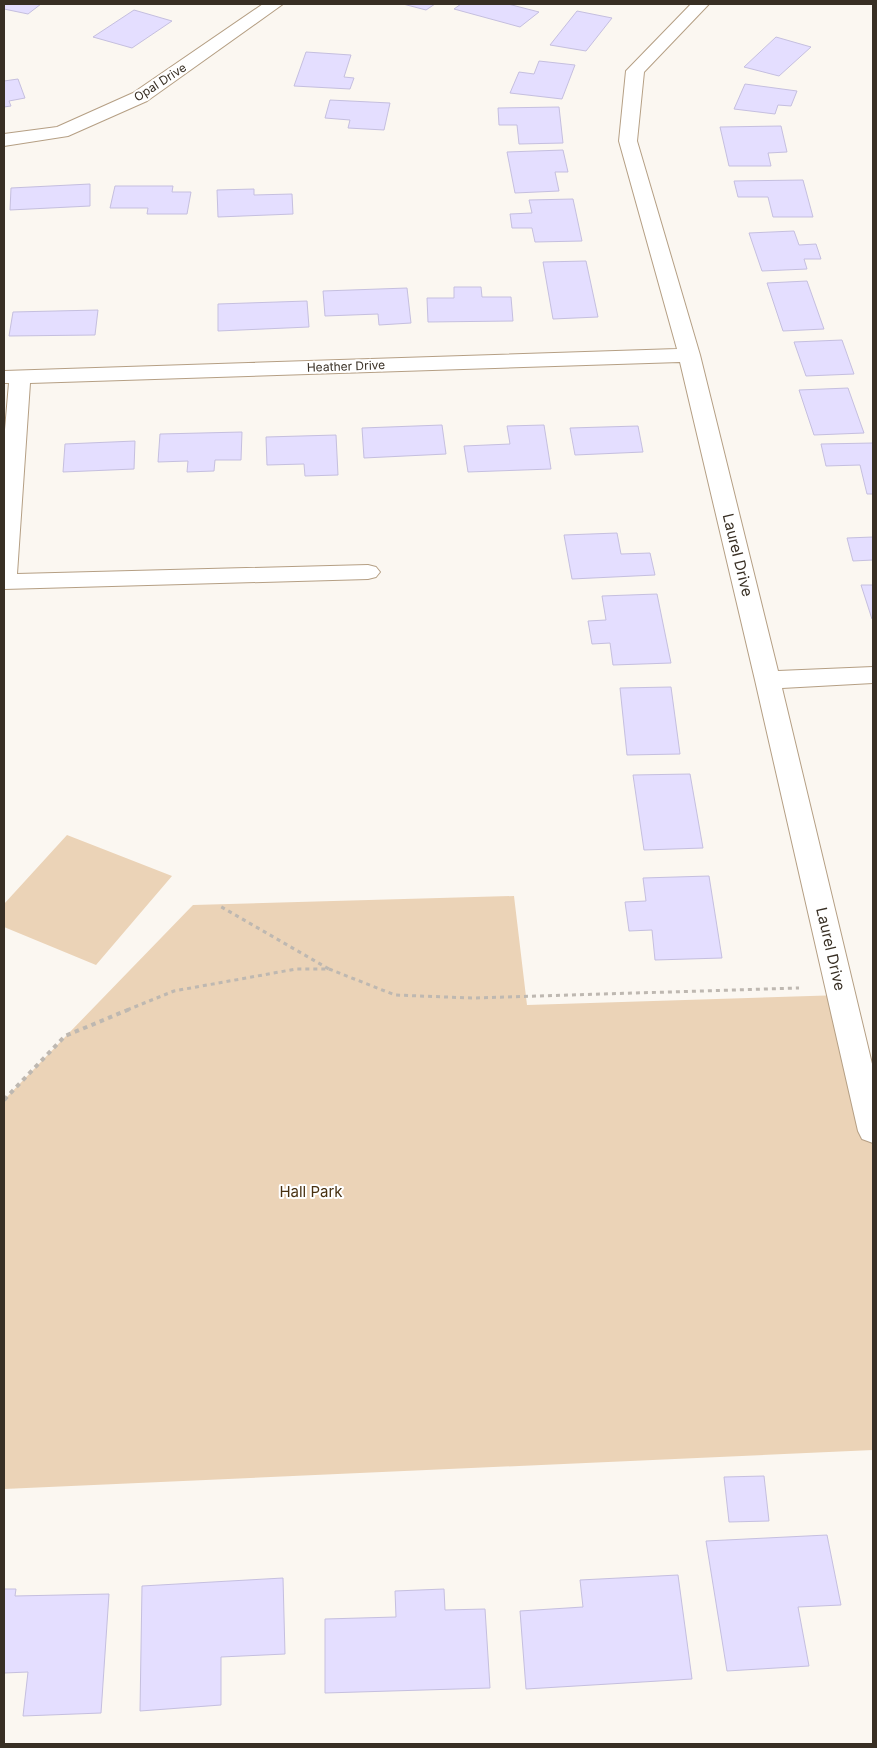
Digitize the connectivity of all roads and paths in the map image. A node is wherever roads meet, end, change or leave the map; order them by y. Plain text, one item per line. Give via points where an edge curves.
1 (274, 4) edge
2 (700, 4) edge
3 (4, 140) edge
4 (689, 355) junction
5 (12, 377) edge
6 (368, 572) dead end
7 (4, 582) edge
8 (873, 675) edge
9 (768, 680) junction
10 (218, 905) dead end
11 (329, 969) junction
12 (798, 988) dead end
13 (4, 1100) edge
14 (873, 1131) edge

1 - 3 street, Opal Drive via 140,97 61,132
2 - 4 street, Laurel Drive via 634,71 628,141
4 - 5 street, Heather Drive
4 - 9 street, Laurel Drive
5 - 7 street
6 - 7 street
8 - 9 street
9 - 14 street, Laurel Drive
10 - 11 path
11 - 12 path via 396,995 472,998
11 - 13 path via 296,969 174,992 66,1036

